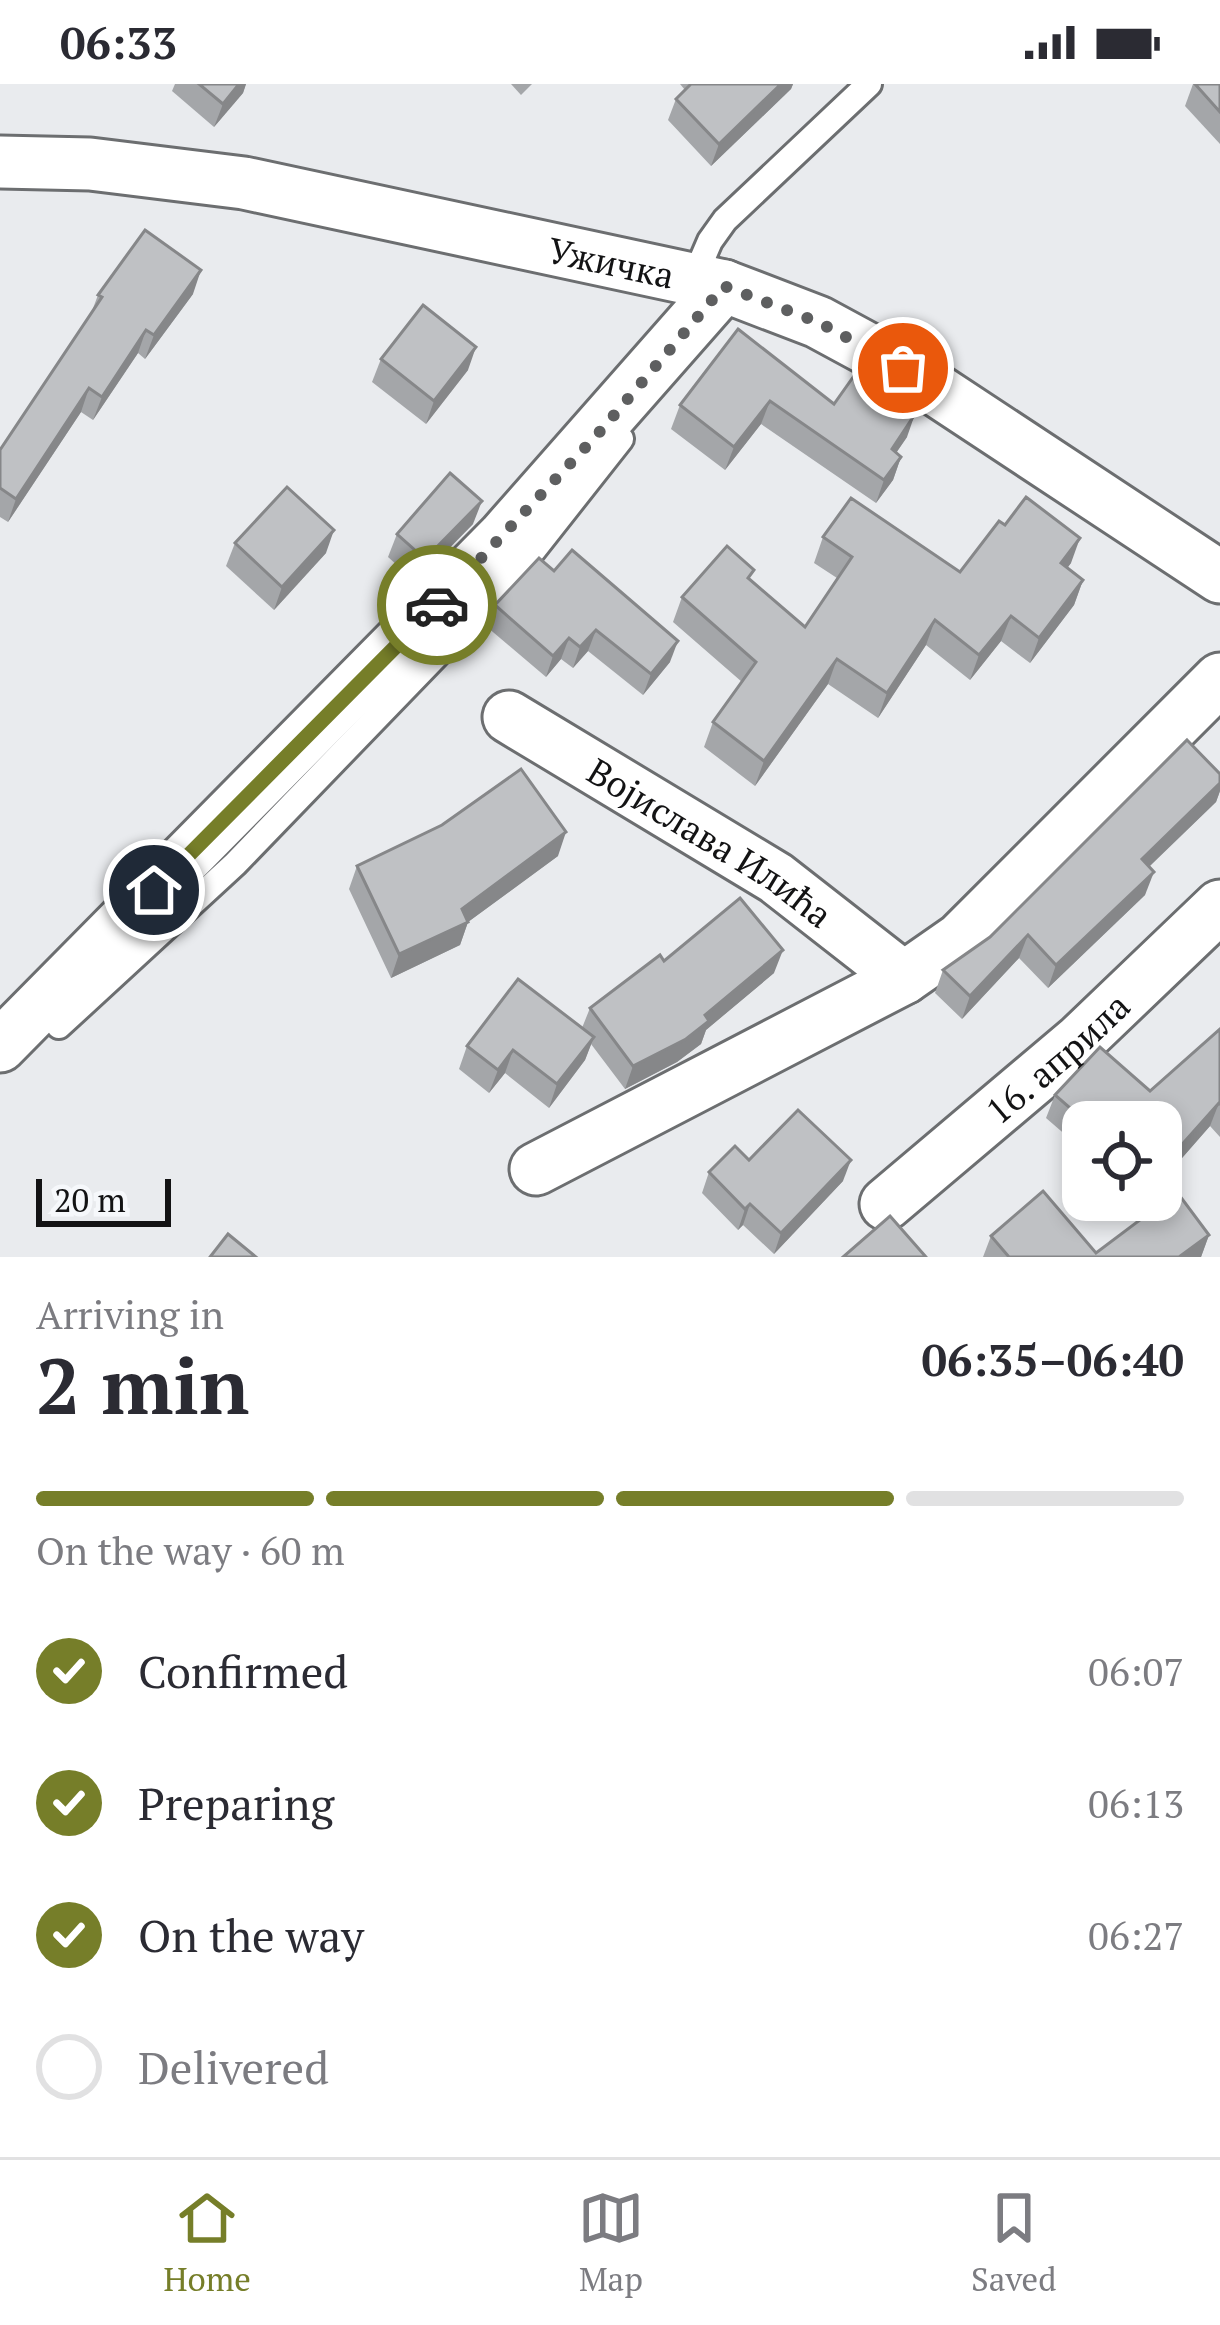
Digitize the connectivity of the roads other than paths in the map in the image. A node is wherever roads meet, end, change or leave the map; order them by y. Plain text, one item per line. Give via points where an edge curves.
1 (868, 84) edge
2 (0, 162) edge
3 (718, 285) junction
4 (1220, 577) edge
5 (1220, 679) edge
6 (509, 717) dead end
7 (1220, 906) edge
8 (904, 978) junction
9 (59, 1026) dead end
10 (0, 1046) edge
11 (536, 1168) dead end
12 (886, 1204) dead end

1 - 3 lane via 725,220 710,241
2 - 3 street, Ужичка via 244,183
3 - 4 street, Ужичка via 818,322 903,368
3 - 9 lane via 513,576 235,864
3 - 10 street via 503,537
5 - 8 street via 959,939
6 - 8 street, Војислава Илића via 776,878
7 - 12 street, 16. априла via 1080,1040
8 - 11 street

